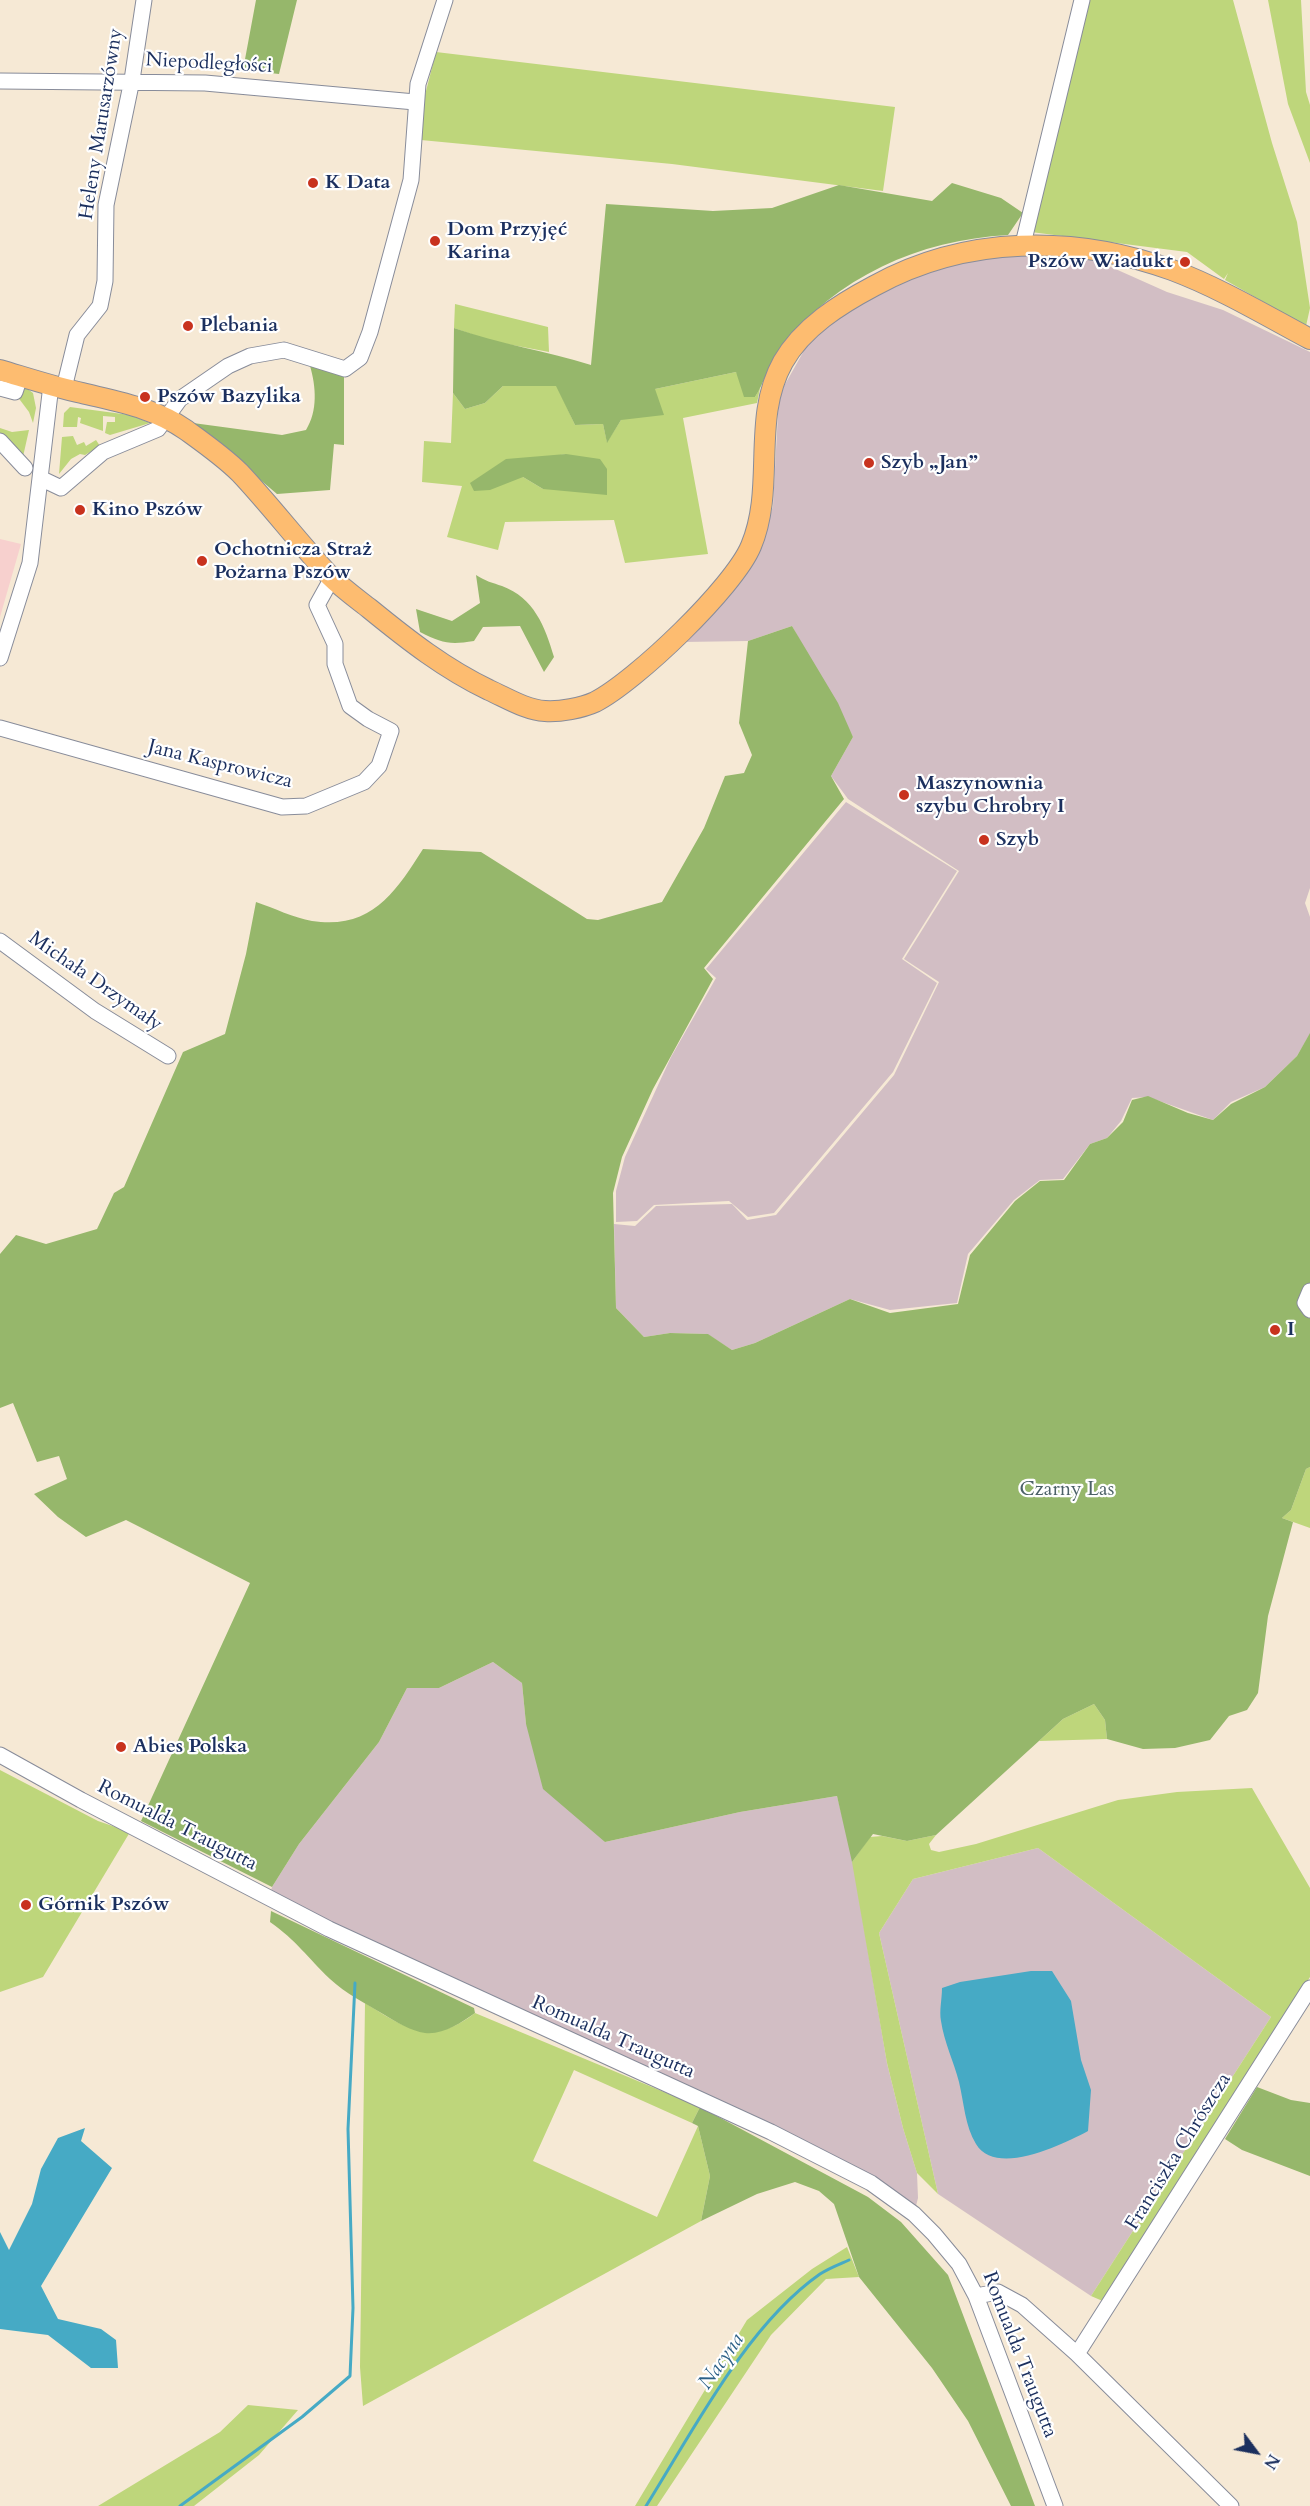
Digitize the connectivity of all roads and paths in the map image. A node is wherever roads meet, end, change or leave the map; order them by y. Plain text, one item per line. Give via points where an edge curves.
1 (144, 0) edge
2 (445, 0) edge
3 (1082, 0) edge
4 (132, 80) junction
5 (0, 81) edge
6 (415, 102) junction
7 (1023, 244) junction
8 (1310, 339) edge
9 (0, 370) edge
10 (57, 387) junction
11 (0, 388) edge
12 (16, 390) dead end
13 (167, 418) junction
14 (0, 441) edge
15 (25, 468) dead end
16 (40, 478) junction
17 (332, 578) junction
18 (0, 657) edge
19 (0, 728) edge
20 (0, 941) edge
21 (168, 1056) dead end
22 (1310, 1291) edge
23 (1310, 1310) edge
24 (0, 1755) edge
25 (1310, 1988) edge
26 (976, 2296) junction
27 (1077, 2354) junction
28 (1055, 2506) edge
29 (1231, 2506) edge

1 - 4 street, Heleny Marusarzówny
2 - 6 street
3 - 7 street
4 - 5 street, Niepodległości
4 - 6 street, Niepodległości via 255,86
4 - 10 street, Heleny Marusarzówny via 106,205 105,281 100,306 78,335
6 - 13 street via 411,180 360,358 345,369 284,350 250,356 180,399
7 - 8 main road via 1080,248 1162,267 1228,295
7 - 17 main road via 967,251 904,270 844,303 801,338 784,362 771,393 760,515 746,556 726,583 651,661 591,704 545,711 518,704 465,678 419,649
9 - 10 main road
10 - 13 main road via 144,408
10 - 16 street
11 - 12 street
13 - 16 street via 158,429 103,452 61,488
13 - 17 main road via 239,472
14 - 15 street
16 - 18 street via 30,563
17 - 19 street, Jana Kasprowicza via 317,605 335,644 335,664 350,706 391,731 379,766 364,782 306,806 282,807
20 - 21 street, Michała Drzymały via 95,1011
22 - 23 street via 1305,1303
24 - 26 street, Romualda Traugutta via 329,1929 771,2132 872,2183 934,2234 959,2264
25 - 27 street, Franciszka Chrószcza
26 - 27 street via 998,2292 1014,2299
26 - 28 street, Romualda Traugutta
27 - 29 street

